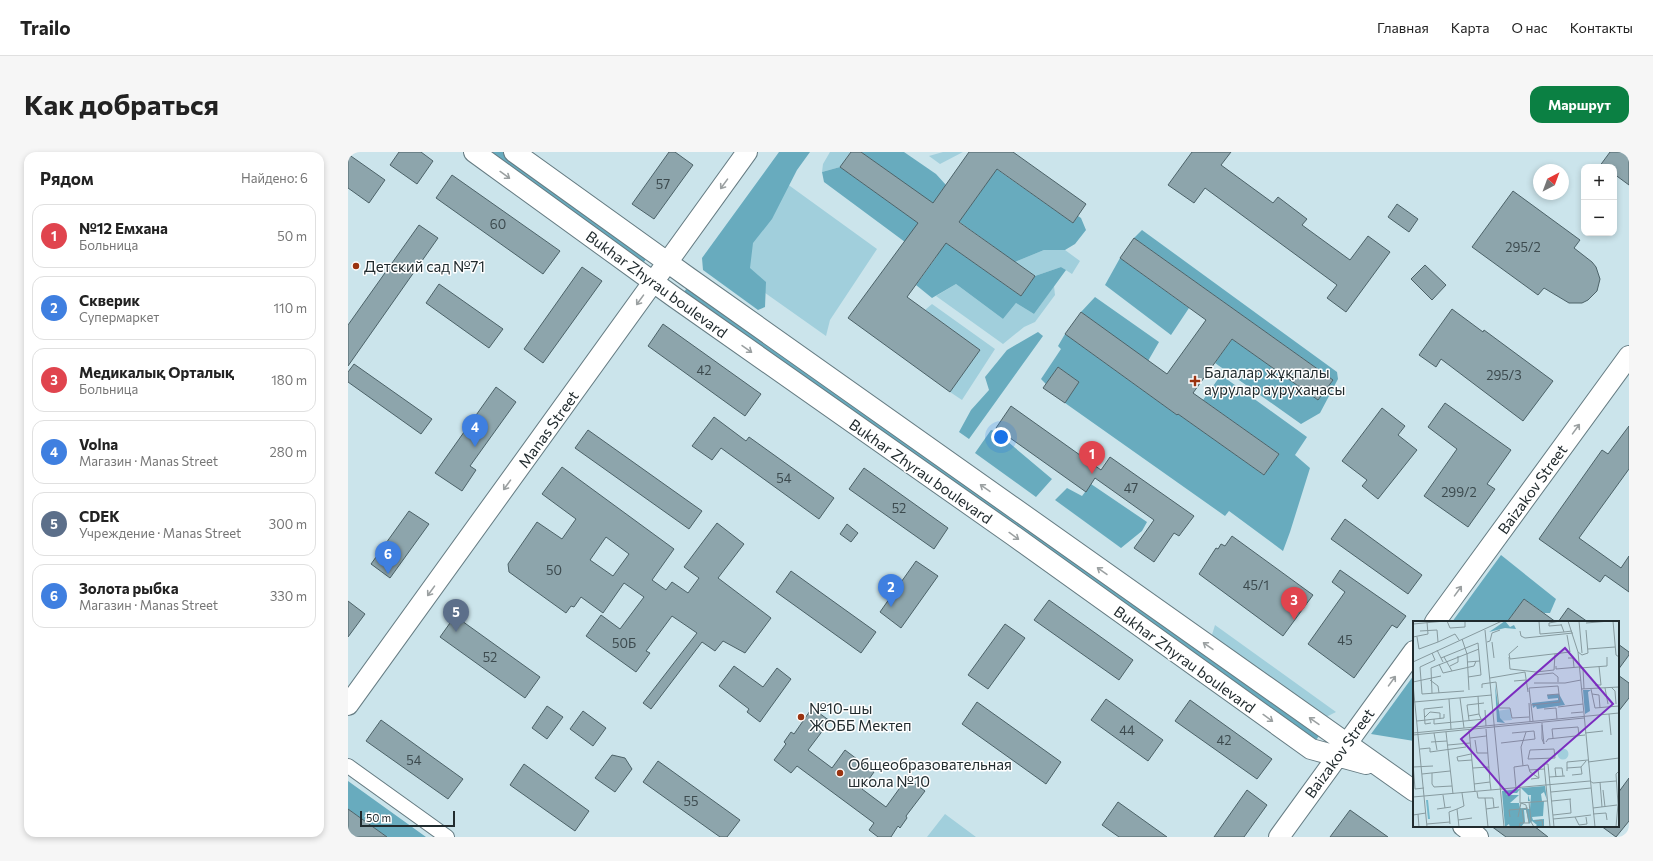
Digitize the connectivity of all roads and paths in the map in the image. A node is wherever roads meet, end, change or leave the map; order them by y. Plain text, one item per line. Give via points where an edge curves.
1 (474, 152) edge
2 (514, 152) edge
3 (747, 152) edge
4 (668, 262) junction
5 (653, 282) junction
6 (1629, 356) edge
7 (1436, 621) edge
8 (1413, 652) edge
9 (348, 705) edge
10 (1342, 750) junction
11 (348, 766) edge
12 (1413, 790) edge
13 (1464, 827) edge
14 (447, 837) edge
15 (1280, 837) edge
16 (1478, 837) edge

1 -> 5 street, Bukhar Zhyrau boulevard
2 - 4 street, Bukhar Zhyrau boulevard
3 -> 4 street, Manas Street
4 - 5 street, Manas Street
10 -> 4 street, Bukhar Zhyrau boulevard
5 -> 9 street, Manas Street
5 -> 10 street, Bukhar Zhyrau boulevard via 1311,749
7 -> 6 street, Baizakov Street
10 -> 8 street, Baizakov Street
10 - 12 street, Bukhar Zhyrau boulevard via 1380,767
10 - 15 street, Baizakov Street
11 - 14 street
13 - 16 street

